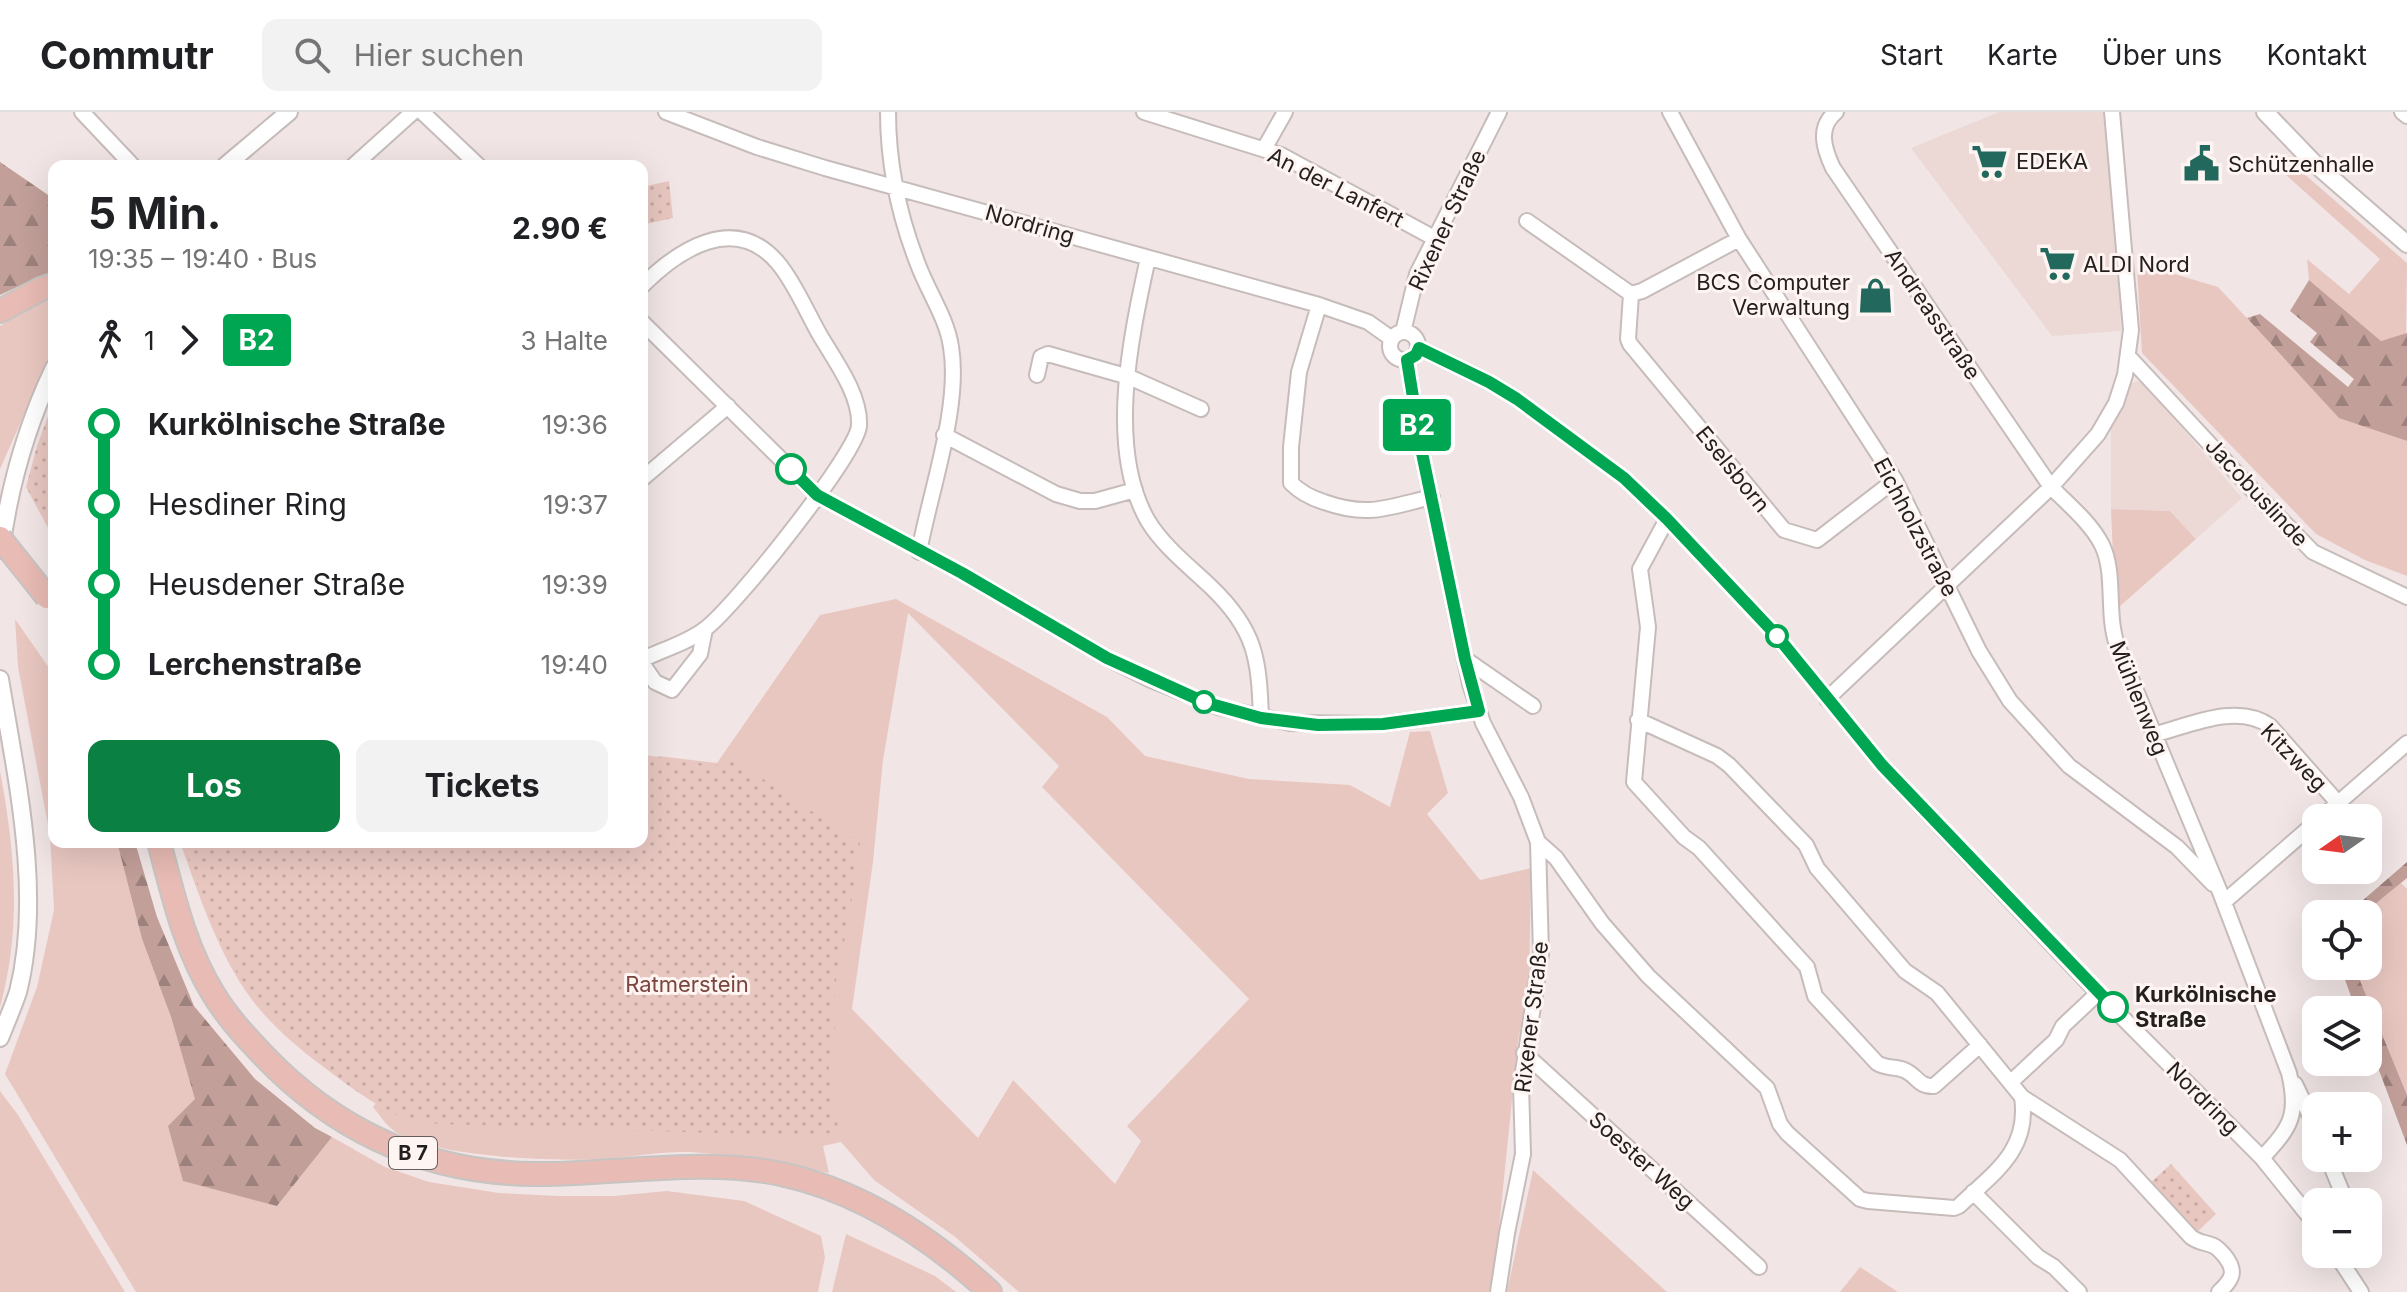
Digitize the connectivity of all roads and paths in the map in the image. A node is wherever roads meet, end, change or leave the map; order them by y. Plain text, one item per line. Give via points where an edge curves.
1 (82, 112) edge
2 (289, 112) edge
3 (413, 112) edge
4 (422, 112) edge
5 (666, 112) edge
6 (888, 112) edge
7 (1144, 112) edge
8 (1285, 112) edge
9 (1499, 112) edge
10 (1670, 112) edge
11 (1836, 112) edge
12 (2112, 112) edge
13 (2265, 112) edge
14 (2402, 112) edge
15 (2407, 116) edge
16 (1264, 149) junction
17 (127, 160) edge
18 (232, 160) edge
19 (360, 160) edge
20 (473, 160) edge
21 (896, 186) junction
22 (1527, 221) dead end
23 (1434, 238) junction
24 (1739, 239) junction
25 (2407, 244) edge
26 (1148, 258) junction
27 (648, 280) edge
28 (48, 287) edge
29 (1631, 294) junction
30 (1319, 305) junction
31 (0, 311) edge
32 (648, 328) edge
33 (1398, 335) junction
34 (1419, 348) junction
35 (2129, 357) junction
36 (1407, 360) junction
37 (1037, 375) dead end
38 (1129, 377) junction
39 (48, 380) edge
40 (728, 406) junction
41 (1201, 409) dead end
42 (944, 435) junction
43 (648, 474) edge
44 (1895, 480) junction
45 (2051, 487) junction
46 (1135, 490) junction
47 (817, 495) junction
48 (1432, 497) junction
49 (1667, 519) junction
50 (0, 538) edge
51 (919, 552) junction
52 (0, 555) edge
53 (1947, 584) junction
54 (2407, 597) edge
55 (48, 598) edge
56 (705, 629) junction
57 (648, 657) edge
58 (1465, 659) junction
59 (648, 670) edge
60 (0, 679) edge
61 (1827, 699) junction
62 (1533, 706) dead end
63 (1479, 711) junction
64 (1261, 718) junction
65 (1638, 720) junction
66 (2153, 735) junction
67 (2407, 743) edge
68 (2338, 803) joint
69 (2193, 827) junction
70 (2302, 833) edge
71 (1538, 842) junction
72 (2177, 847) junction
73 (161, 848) edge
74 (2222, 897) junction
75 (2098, 993) junction
76 (0, 1038) edge
77 (1980, 1045) junction
78 (1524, 1053) junction
79 (2289, 1073) junction
80 (2011, 1082) junction
81 (2022, 1097) junction
82 (2302, 1099) edge
83 (2262, 1158) junction
84 (1973, 1192) junction
85 (2302, 1208) edge
86 (1759, 1267) dead end
87 (2345, 1268) edge
88 (990, 1292) edge
89 (1498, 1292) edge
90 (2079, 1292) edge
91 (2219, 1292) edge
92 (2361, 1292) edge

1 - 17 street
2 - 18 street
3 - 19 street
4 - 20 street
5 - 21 street, Nordring via 757,147
6 - 21 street
7 - 16 street, An der Lanfert
8 - 16 street
9 - 23 street, Rixener Straße
10 - 24 street, Eichholzstraße
11 - 45 street, Andreasstraße via 1825,122 1823,137 1833,168
12 - 35 street
13 - 25 street
14 - 15 street
16 - 23 street, An der Lanfert
21 - 26 street, Nordring
21 - 42 street via 911,245 951,346
22 - 29 street
23 - 33 street, Rixener Straße
24 - 29 street
24 - 44 street, Eichholzstraße
26 - 30 street, Nordring
26 - 38 street
27 - 47 street via 670,259 710,239 747,242 778,264 834,359 858,412 855,440
28 - 31 main road
29 - 44 street, Eselsborn via 1630,344 1784,530 1817,540
30 - 33 street, Nordring
30 - 48 street via 1299,372 1291,483 1300,492 1351,511
32 - 40 street
33 - 34 street via 1416,337
33 - 36 street via 1390,350
34 - 36 street
34 - 49 street, Nordring via 1517,399 1624,478
35 - 45 street via 2109,417
35 - 54 street, Jacobuslinde via 2306,546
36 - 48 street, Rixener Straße
37 - 38 street via 1041,357 1048,354
38 - 41 street
38 - 46 street via 1125,424
39 - 52 street via 21,455
40 - 43 street
40 - 47 street
42 - 46 street via 1056,494 1080,501
42 - 51 street
44 - 53 street, Eichholzstraße
45 - 53 street
45 - 66 street, Mühlenweg via 2104,548 2111,627
46 - 64 street via 1148,521 1227,605 1250,639 1259,666
47 - 51 street
47 - 56 street via 758,575
48 - 58 street, Rixener Straße
49 - 61 street, Nordring via 1777,636
49 - 65 street via 1640,569 1648,627
50 - 55 main road, bridge
51 - 64 street via 1151,680
53 - 61 street
53 - 72 street, Eichholzstraße via 1979,651 2018,712 2069,766
56 - 57 street
56 - 59 street via 700,654 672,690 655,682
58 - 62 street
58 - 63 street, Rixener Straße
60 - 76 street via 26,851 28,914 18,991
61 - 75 street, Nordring via 1882,765
63 - 64 street via 1369,725
63 - 71 street, Rixener Straße
65 - 77 street via 1729,765 1806,845 1817,868 1905,971 1931,986
65 - 77 street via 1634,782 1807,967 1815,996 1877,1063 1905,1070 1930,1087
66 - 68 street, Kitzweg via 2226,715 2260,720
66 - 69 street, Mühlenweg
67 - 68 street
69 - 72 street via 2190,844
69 - 74 street, Mühlenweg
70 - 74 street
71 - 78 street, Rixener Straße via 1541,954
71 - 84 street via 1648,976 1767,1088 1787,1133 1860,1199 1950,1209
72 - 74 street, Eichholzstraße
73 - 88 main road, B 7 via 191,951 237,1029 295,1088 363,1133 467,1168 531,1174 732,1167 783,1175 861,1202 927,1240
74 - 79 street, Mühlenweg
75 - 80 street
75 - 83 street, Nordring
77 - 80 street
78 - 86 street, Soester Weg
78 - 89 street, Rixener Straße via 1523,1154
79 - 82 street, Mühlenweg
79 - 83 street, Mühlenweg via 2292,1119
80 - 81 street
81 - 84 street via 2016,1148
81 - 91 street via 2120,1160 2191,1237 2218,1248 2234,1273
83 - 85 street
84 - 90 street
87 - 92 street

